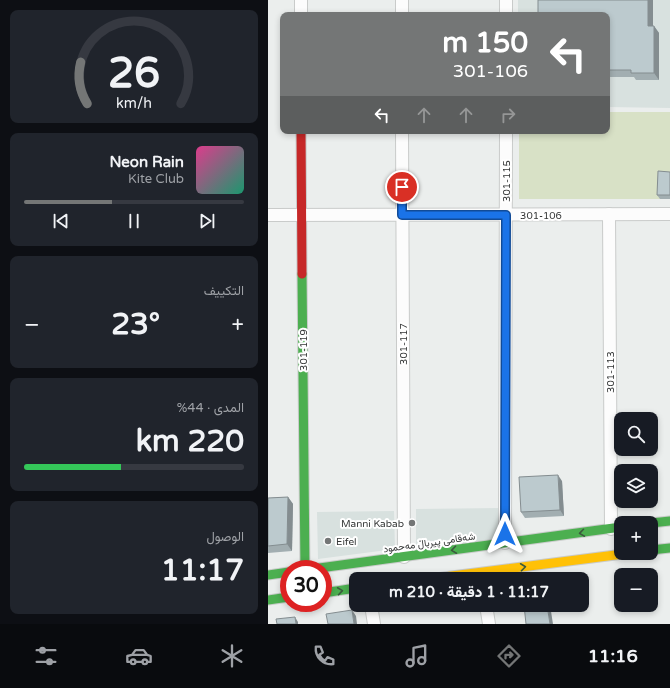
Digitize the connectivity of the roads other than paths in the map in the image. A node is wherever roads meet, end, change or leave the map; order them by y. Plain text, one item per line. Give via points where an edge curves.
1 (301, 0) edge
2 (402, 0) edge
3 (506, 0) edge
4 (301, 12) edge
5 (402, 12) edge
6 (506, 12) edge
7 (301, 134) edge
8 (402, 134) edge
9 (506, 134) edge
10 (609, 214) junction
11 (670, 214) edge
12 (268, 215) edge
13 (302, 215) junction
14 (402, 215) junction
15 (506, 215) junction
16 (616, 516) edge
17 (670, 521) edge
18 (658, 522) edge
19 (614, 528) edge
20 (505, 543) junction
21 (670, 548) edge
22 (658, 549) edge
23 (614, 556) edge
24 (404, 557) junction
25 (305, 560) edge
26 (332, 566) edge
27 (507, 572) edge
28 (280, 573) edge
29 (268, 574) edge
30 (349, 589) edge
31 (332, 592) edge
32 (280, 598) edge
33 (268, 600) edge
34 (372, 612) edge
35 (487, 612) edge
36 (374, 624) edge
37 (489, 624) edge

1 - 4 street
2 - 5 street
3 - 6 street
7 - 13 main road, 301-119
8 - 14 street, 301-117
9 - 15 street, 301-115
10 - 11 street, 301-106
10 - 15 street, 301-106
10 - 16 street, 301-113
12 - 13 street, 301-106
13 - 14 street, 301-106
13 - 25 main road, 301-119
14 - 15 street, 301-106
14 - 24 street, 301-117
15 - 20 street, 301-115
17 - 18 main road
19 -> 20 main road, شەقامی پیرباڵ مەحمود
20 -> 24 main road, شەقامی پیرباڵ مەحمود
21 - 22 main road
27 -> 23 main road
24 - 26 main road, شەقامی پیرباڵ مەحمود
28 - 29 main road
31 -> 30 main road
32 - 33 main road
34 - 36 street
35 - 37 street

